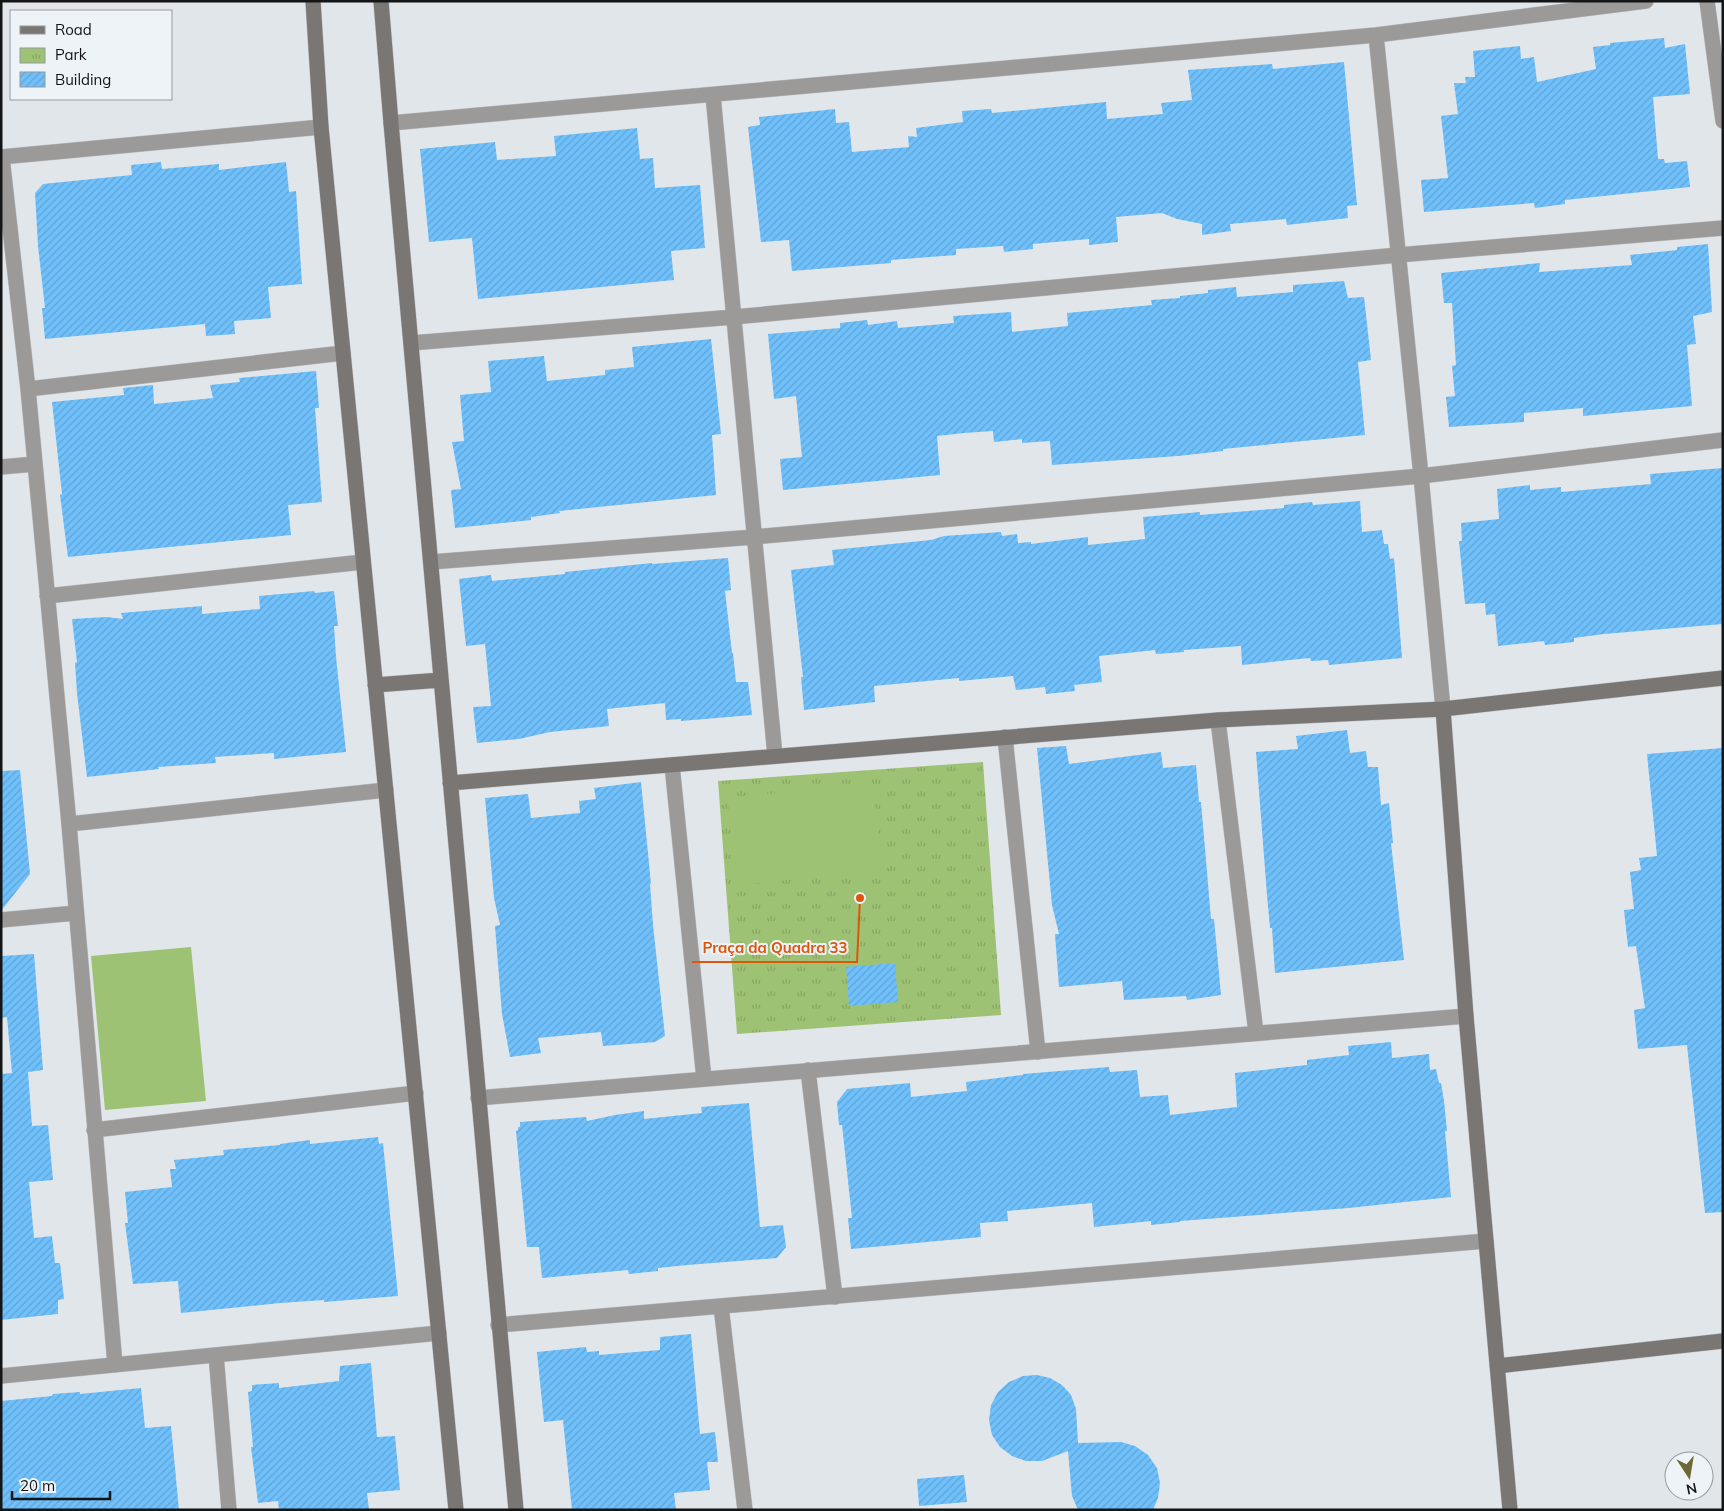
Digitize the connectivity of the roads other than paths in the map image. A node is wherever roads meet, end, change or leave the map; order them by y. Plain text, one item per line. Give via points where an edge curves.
1 (313, 1) edge
2 (1646, 1) edge
3 (1707, 1) edge
4 (380, 3) edge
5 (1376, 35) junction
6 (712, 95) junction
7 (1723, 121) edge
8 (390, 123) junction
9 (321, 127) junction
10 (1, 157) edge
11 (1723, 228) edge
12 (1398, 255) junction
13 (734, 317) junction
14 (411, 343) junction
15 (343, 352) junction
16 (28, 389) junction
17 (1723, 440) edge
18 (35, 464) junction
19 (1, 467) edge
20 (1421, 476) junction
21 (754, 537) junction
22 (364, 562) junction
23 (431, 562) junction
24 (48, 596) junction
25 (1723, 678) edge
26 (441, 680) junction
27 (375, 685) junction
28 (1442, 708) junction
29 (1218, 720) junction
30 (1005, 737) junction
31 (775, 756) junction
32 (672, 765) junction
33 (450, 782) junction
34 (386, 790) junction
35 (69, 824) junction
36 (76, 913) junction
37 (1, 920) edge
38 (1466, 1016) junction
39 (1256, 1033) junction
40 (1038, 1052) junction
41 (808, 1070) junction
42 (704, 1079) junction
43 (416, 1093) junction
44 (478, 1098) junction
45 (94, 1130) junction
46 (1486, 1241) junction
47 (835, 1296) junction
48 (721, 1306) junction
49 (498, 1325) junction
50 (439, 1333) junction
51 (1723, 1341) edge
52 (216, 1355) junction
53 (115, 1365) junction
54 (1497, 1366) junction
55 (1, 1376) edge
56 (230, 1510) edge
57 (456, 1510) edge
58 (516, 1510) edge
59 (744, 1510) edge
60 (1510, 1510) edge

1 - 9 street
2 - 5 street
3 - 7 street
4 - 8 street
5 - 6 street
5 - 12 street
6 - 8 street
6 - 13 street
8 - 14 street
9 - 10 street
9 - 15 street
10 - 16 street
11 - 12 street
12 - 13 street
12 - 20 street
13 - 14 street
13 - 21 street
14 - 23 street
15 - 16 street
15 - 22 street
16 - 18 street
17 - 20 street
18 - 19 street
18 - 24 street
20 - 21 street
20 - 28 street
21 - 23 street
21 - 31 street
22 - 24 street
22 - 27 street
23 - 26 street
24 - 35 street
25 - 28 street
26 - 27 street
26 - 33 street
27 - 34 street
28 - 29 street
28 - 38 street
29 - 30 street
29 - 39 street
30 - 31 street
30 - 40 street
31 - 32 street
32 - 33 street
32 - 42 street
33 - 44 street
34 - 35 street
34 - 43 street
35 - 36 street
36 - 37 street
36 - 45 street
38 - 39 street
38 - 46 street
39 - 40 street
40 - 41 street
41 - 42 street
41 - 47 street
42 - 44 street
43 - 45 street
43 - 50 street
44 - 49 street
45 - 53 street
46 - 47 street
46 - 54 street
47 - 48 street
48 - 49 street
48 - 59 street
49 - 58 street
50 - 52 street
50 - 57 street
51 - 54 street
52 - 53 street
52 - 56 street
53 - 55 street
54 - 60 street

